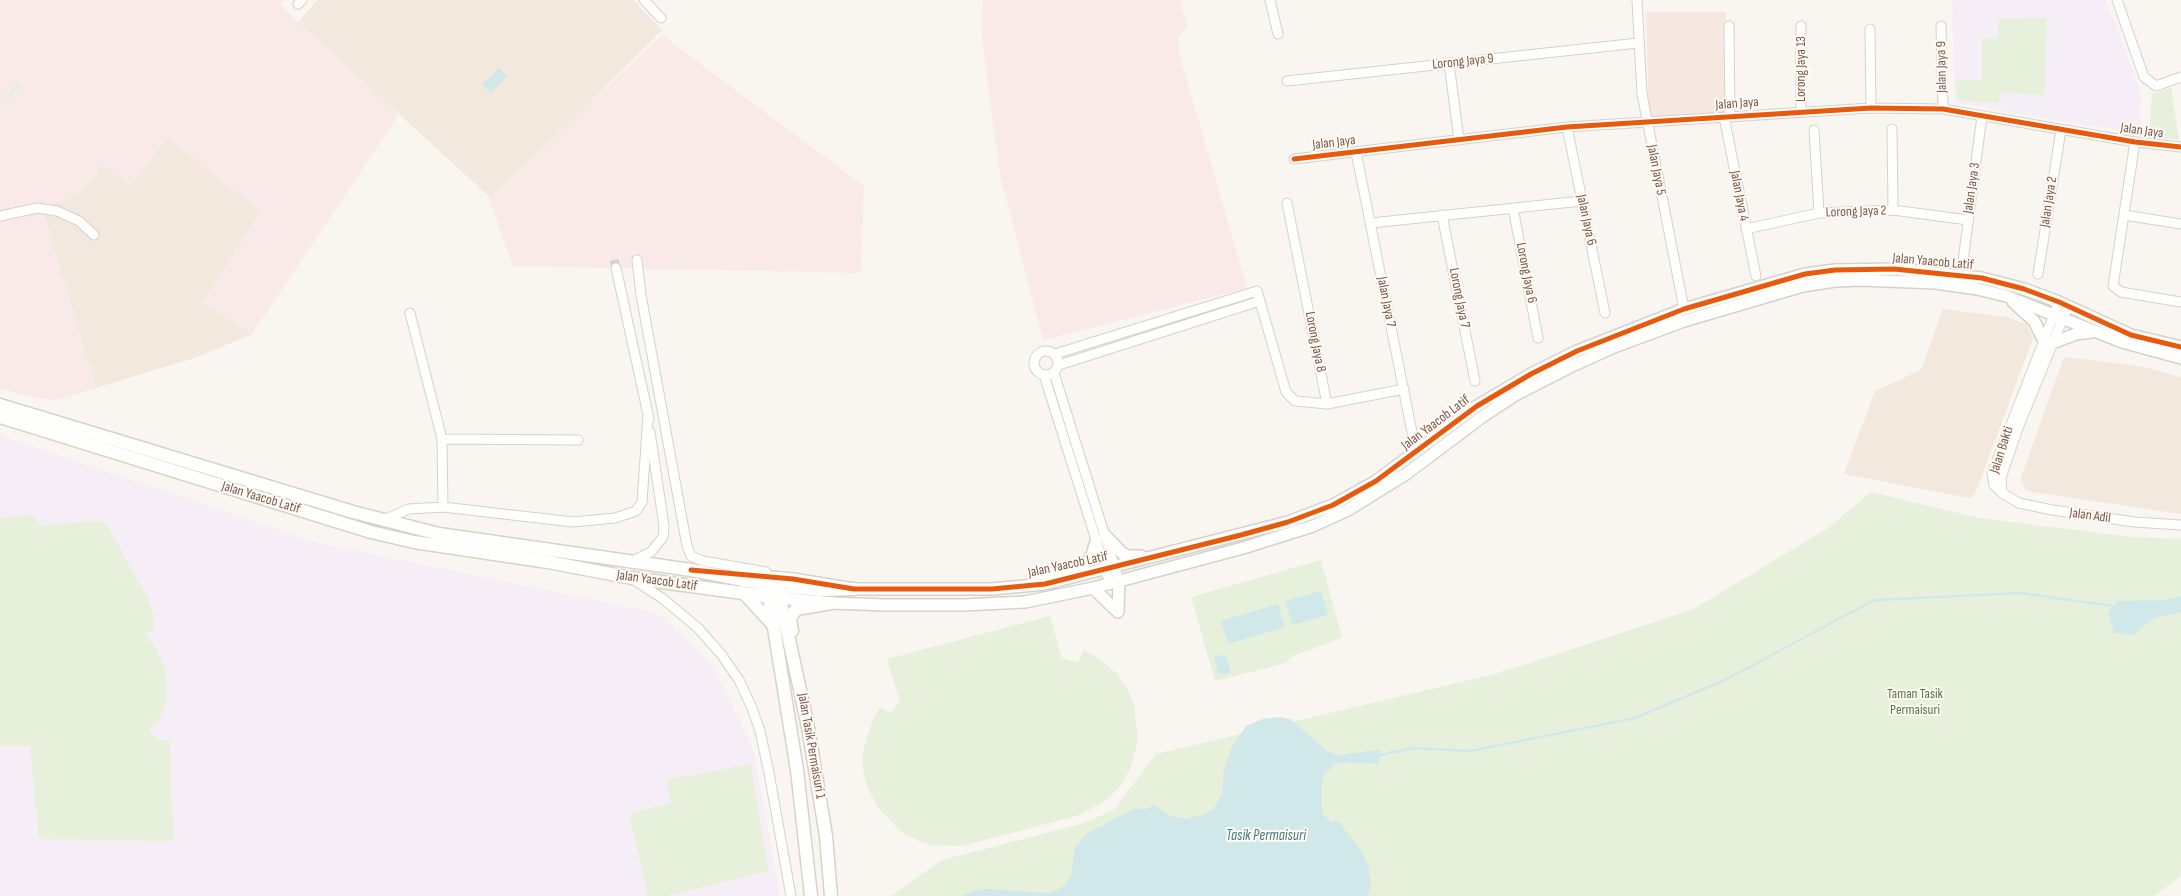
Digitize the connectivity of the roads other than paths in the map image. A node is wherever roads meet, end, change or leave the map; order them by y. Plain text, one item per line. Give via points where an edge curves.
1 (644, 0) edge
2 (1270, 0) edge
3 (1638, 0) edge
4 (2117, 0) edge
5 (661, 18) dead end
6 (1729, 26) dead end
7 (1801, 26) dead end
8 (1941, 26) dead end
9 (1870, 29) dead end
10 (1278, 34) dead end
11 (1638, 42) junction
12 (1449, 63) junction
13 (2181, 77) edge
14 (1287, 81) dead end
15 (1871, 108) junction
16 (1943, 109) junction
17 (1801, 111) junction
18 (1727, 116) junction
19 (1982, 116) junction
20 (1646, 121) junction
21 (1567, 127) junction
22 (1892, 129) dead end
23 (1814, 130) dead end
24 (2061, 130) junction
25 (1459, 140) junction
26 (2135, 142) junction
27 (2181, 147) edge
28 (1356, 152) junction
29 (1294, 159) dead end
30 (1582, 201) junction
31 (1287, 203) dead end
32 (1514, 208) junction
33 (1893, 210) junction
34 (1819, 213) junction
35 (1442, 215) junction
36 (2124, 215) junction
37 (0, 216) edge
38 (1968, 220) junction
39 (1371, 223) junction
40 (2181, 224) edge
41 (1746, 229) junction
42 (94, 235) dead end
43 (637, 260) dead end
44 (1963, 261) dead end
45 (616, 268) tunnel mouth
46 (2038, 274) dead end
47 (1756, 276) dead end
48 (2006, 296) junction
49 (1260, 301) junction
50 (2181, 302) edge
51 (2064, 304) junction
52 (1684, 309) junction
53 (410, 313) dead end
54 (1605, 313) dead end
55 (2059, 317) junction
56 (2094, 331) junction
57 (1538, 338) dead end
58 (2049, 341) junction
59 (2181, 347) edge
60 (1055, 354) junction
61 (2181, 358) edge
62 (1056, 369) junction
63 (1044, 375) junction
64 (1475, 381) dead end
65 (1404, 389) junction
66 (1327, 404) junction
67 (0, 406) edge
68 (648, 415) junction
69 (0, 417) edge
70 (442, 439) junction
71 (578, 440) dead end
72 (1416, 452) junction
73 (2002, 493) joint
74 (443, 507) junction
75 (382, 520) junction
76 (2181, 525) edge
77 (1100, 538) junction
78 (1155, 556) junction
79 (632, 562) junction
80 (1110, 568) junction
81 (691, 570) junction
82 (632, 578) junction
83 (793, 579) junction
84 (1114, 583) junction
85 (1093, 588) junction
86 (992, 589) junction
87 (854, 590) junction
88 (744, 592) junction
89 (774, 595) junction
90 (832, 603) junction
91 (774, 626) junction
92 (795, 662) junction
93 (815, 766) junction
94 (797, 770) junction
95 (791, 896) edge
96 (811, 896) edge
97 (831, 896) edge

1 - 5 street
2 - 10 street
3 - 11 street, Jalan Jaya 5
4 - 13 street via 2144,77 2156,86
6 - 18 street, Jalan Jaya 4
7 - 17 street, Lorong Jaya 13
8 - 16 street, Jalan Jaya 9
9 - 15 street
11 - 12 street, Lorong Jaya 9
11 - 20 street, Jalan Jaya 5
12 - 14 street, Lorong Jaya 9
12 - 25 street
15 - 16 street, Jalan Jaya
15 - 17 street, Jalan Jaya
16 - 19 street, Jalan Jaya
17 - 18 street, Jalan Jaya
18 - 20 street, Jalan Jaya
18 - 41 street, Jalan Jaya 4
19 - 24 street, Jalan Jaya
19 - 38 street, Jalan Jaya 3
20 - 21 street, Jalan Jaya
20 - 52 street, Jalan Jaya 5
21 - 25 street, Jalan Jaya
21 - 30 street, Jalan Jaya 6
22 - 33 street
23 - 34 street
24 - 26 street, Jalan Jaya
24 - 46 street, Jalan Jaya 2
25 - 28 street, Jalan Jaya
26 - 27 street, Jalan Jaya
26 - 36 street
28 - 29 street, Jalan Jaya
28 - 39 street, Jalan Jaya 7
30 - 32 street
30 - 54 street, Jalan Jaya 6
31 - 66 street, Lorong Jaya 8
32 - 35 street
32 - 57 street, Lorong Jaya 6
33 - 34 street, Lorong Jaya 2
33 - 38 street, Lorong Jaya 2
34 - 41 street, Lorong Jaya 2
35 - 39 street
35 - 64 street, Lorong Jaya 7
36 - 40 street
36 - 50 street via 2114,286 2121,292
37 - 42 street via 37,208 56,211 79,222
38 - 44 street, Jalan Jaya 3
39 - 65 street, Jalan Jaya 7
41 - 47 street, Jalan Jaya 4
43 - 83 street via 662,411 691,556
45 - 68 street
48 - 55 street, Jalan Yaacob Latif
48 - 58 street via 2034,321
48 - 84 street, Jalan Yaacob Latif via 1936,283 1835,281 1803,286 1684,321 1614,347 1517,394 1406,474 1348,510 1313,526
49 - 60 street via 1257,291
49 - 62 street
49 - 66 street via 1286,392 1295,401
51 - 52 street, Jalan Yaacob Latif via 1982,278 1894,269 1805,274
51 - 55 street, Jalan Bakti
51 - 59 street, Jalan Yaacob Latif via 2131,334
52 - 72 street, Jalan Yaacob Latif via 1531,374 1477,406
53 - 70 street
55 - 56 street, Jalan Yaacob Latif
55 - 58 street, Jalan Bakti
56 - 58 street
56 - 61 street, Jalan Yaacob Latif
58 - 73 street, Jalan Bakti via 2001,478
60 - 62 street
60 - 63 street via 1046,350 1036,356 1035,368
62 - 63 street
62 - 77 street
63 - 77 street
65 - 66 street
65 - 72 street, Jalan Jaya 7
67 - 75 main road, Jalan Yaacob Latif
68 - 74 street via 642,502 636,511 615,518 573,522
68 - 79 street via 663,537 651,552
69 - 82 main road, Jalan Yaacob Latif via 371,532
70 - 71 street
70 - 74 street
72 - 78 street, Jalan Yaacob Latif via 1376,481 1333,505 1288,522
73 - 76 street, Jalan Adil via 2019,502 2052,510
74 - 75 street via 409,509
75 - 79 main road, Jalan Yaacob Latif via 439,534
77 - 78 street via 1122,553
77 - 80 street
77 - 86 street via 1088,561 1078,566
78 - 80 street, Jalan Yaacob Latif
79 - 81 main road, Jalan Yaacob Latif
80 - 84 street
80 - 86 street, Jalan Yaacob Latif via 1045,584
81 - 83 street, Jalan Yaacob Latif
81 - 89 main road via 763,582 770,585
82 - 88 main road, Jalan Yaacob Latif
82 - 95 street via 698,628 739,680 760,732
83 - 87 street, Jalan Yaacob Latif
84 - 85 street, Jalan Yaacob Latif
84 - 85 street via 1118,612
85 - 90 street, Jalan Yaacob Latif via 1002,604
86 - 87 street, Jalan Yaacob Latif
87 - 89 main road via 788,587
88 - 89 main road, Jalan Yaacob Latif
88 - 91 main road
89 - 90 street, Jalan Yaacob Latif
89 - 91 main road, Jalan Tasik Permaisuri 1
89 - 92 main road, Jalan Tasik Permaisuri 1
90 - 92 main road via 793,612 790,619
91 - 94 main road, Jalan Tasik Permaisuri 1
92 - 93 main road, Jalan Tasik Permaisuri 1
93 - 94 main road
93 - 97 main road, Jalan Tasik Permaisuri 1
94 - 96 main road, Jalan Tasik Permaisuri 1

